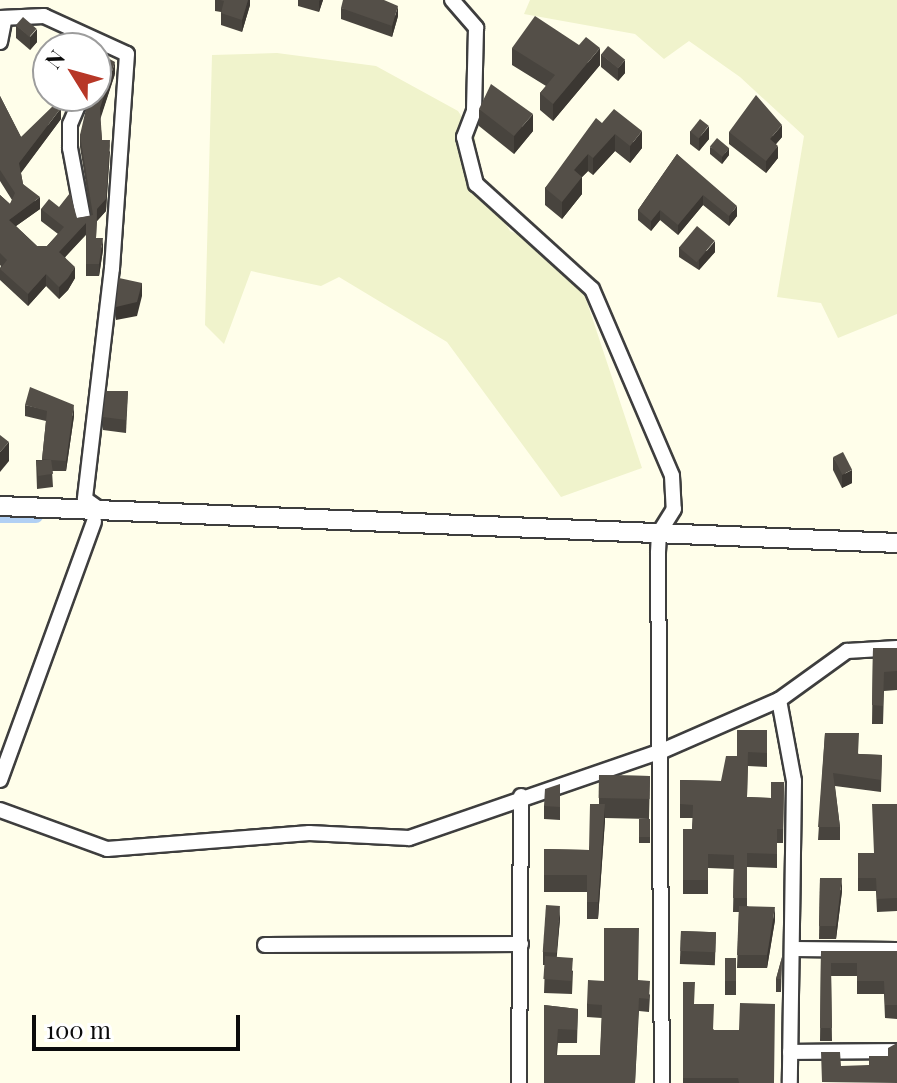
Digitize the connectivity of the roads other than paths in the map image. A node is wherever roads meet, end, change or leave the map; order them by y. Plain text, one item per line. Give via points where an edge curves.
1 (452, 0) edge
2 (2, 20) edge
3 (72, 32) edge
4 (0, 42) edge
5 (112, 51) edge
6 (75, 112) edge
7 (84, 223) edge
8 (0, 506) edge
9 (100, 518) junction
10 (659, 533) junction
11 (897, 543) edge
12 (897, 648) edge
13 (779, 700) junction
14 (662, 751) junction
15 (0, 780) edge
16 (521, 796) junction
17 (0, 810) edge
18 (521, 944) junction
19 (265, 945) dead end
20 (793, 949) junction
21 (897, 950) edge
22 (897, 1051) edge
23 (790, 1052) junction
24 (519, 1083) edge
25 (662, 1083) edge
26 (790, 1083) edge

1 - 10 street via 476,28 474,111 464,137 472,173 592,289 672,476 674,509
2 - 3 street via 44,16
2 - 4 street
5 - 9 street via 127,54 112,268 85,499
6 - 7 street via 70,148
8 - 9 street
9 - 10 street
9 - 15 street
10 - 11 street
10 - 14 street
12 - 13 street via 847,651
13 - 14 street
13 - 20 street via 794,781
14 - 16 street
14 - 25 street
16 - 17 street via 409,838 309,833 107,849
16 - 18 street
18 - 19 street
18 - 24 street
20 - 21 street
20 - 23 street
22 - 23 street
23 - 26 street

